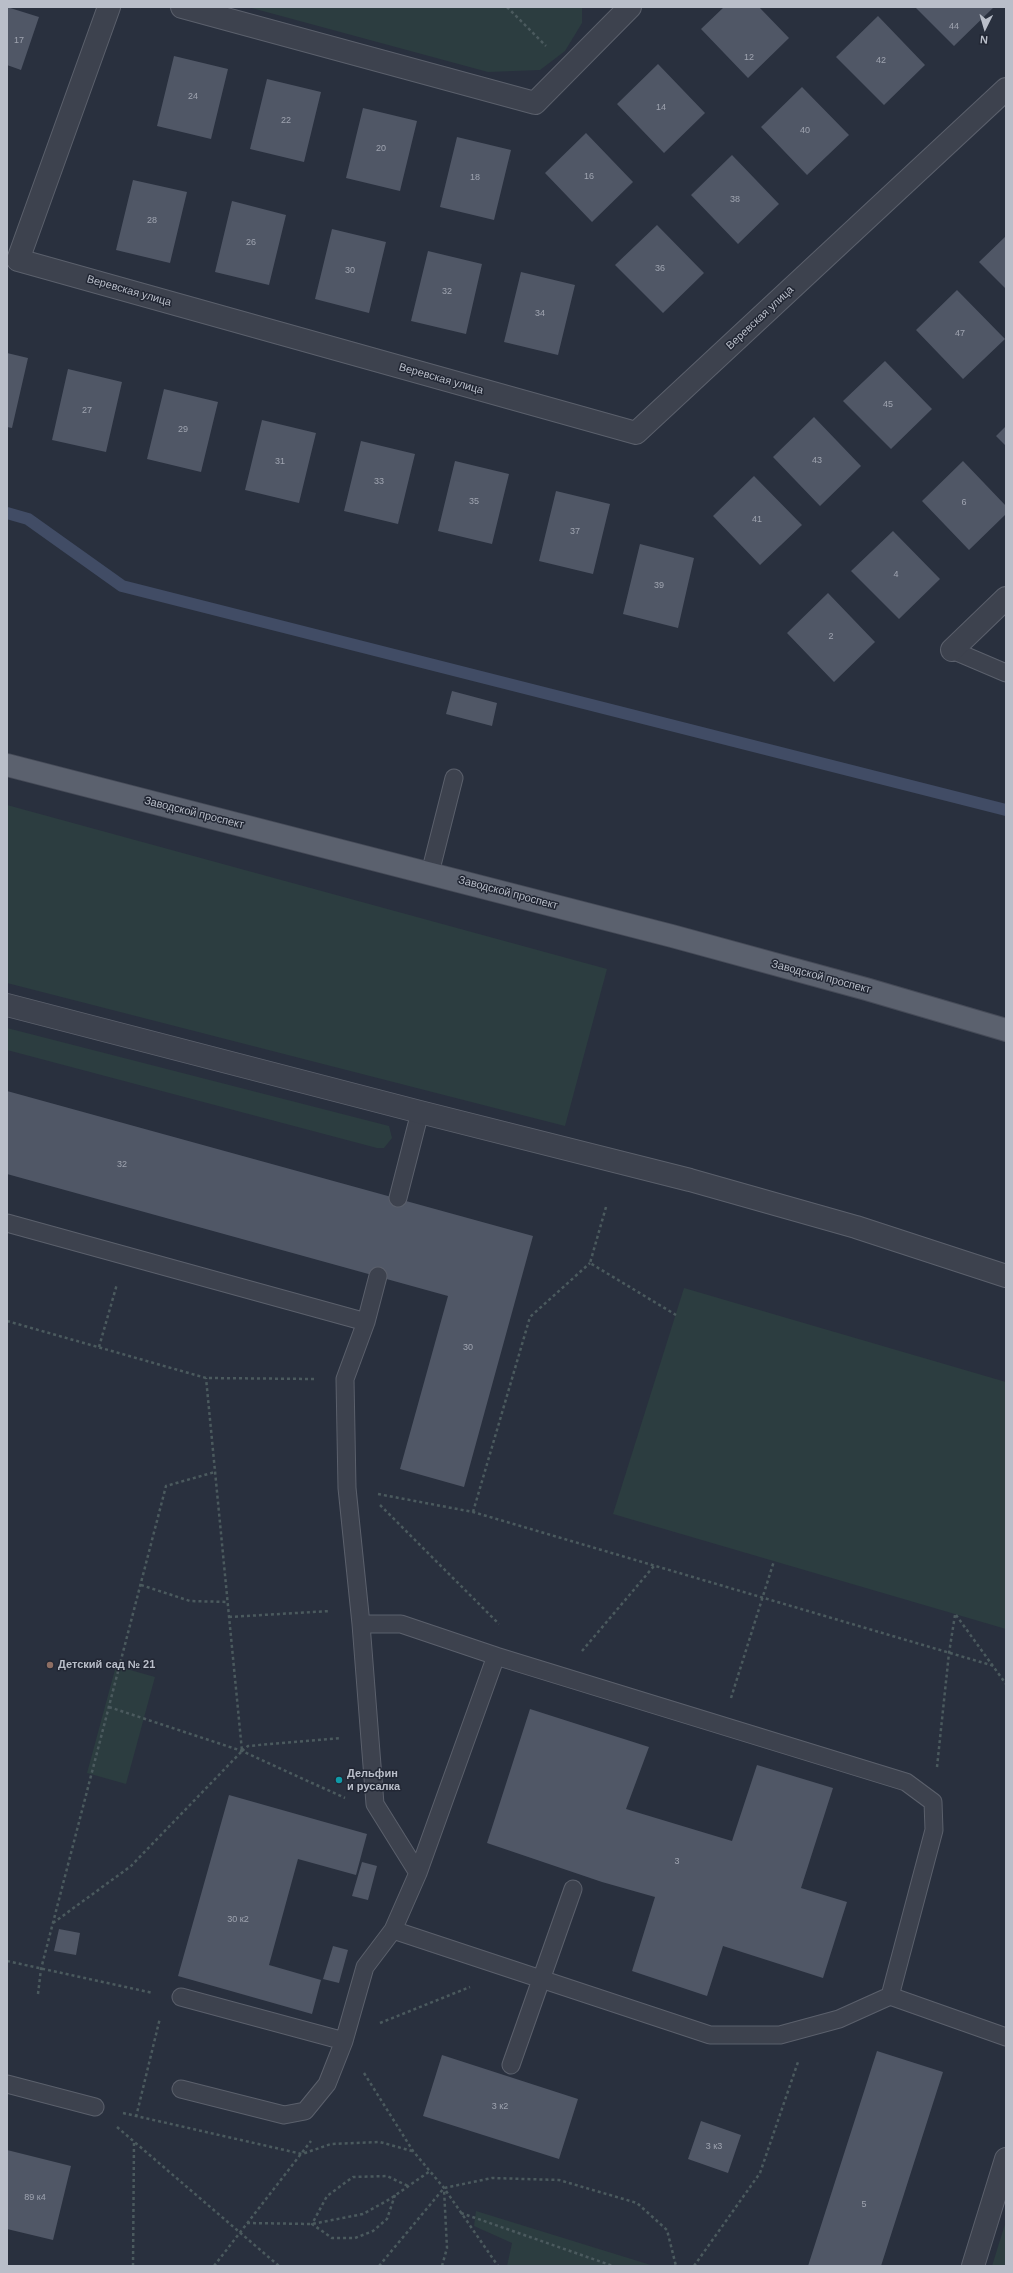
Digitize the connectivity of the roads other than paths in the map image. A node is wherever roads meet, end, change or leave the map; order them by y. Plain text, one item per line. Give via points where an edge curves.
1 (109, 7) edge
2 (182, 7) edge
3 (630, 7) edge
4 (1006, 89) edge
5 (1006, 598) edge
6 (952, 650) joint
7 (1006, 673) edge
8 (7, 765) edge
9 (454, 778) dead end
10 (430, 873) junction
11 (7, 1005) edge
12 (1006, 1030) edge
13 (420, 1112) junction
14 (398, 1198) dead end
15 (7, 1223) edge
16 (378, 1276) dead end
17 (1006, 1276) edge
18 (366, 1322) junction
19 (360, 1616) junction
20 (496, 1656) junction
21 (418, 1873) junction
22 (573, 1889) dead end
23 (393, 1930) junction
24 (541, 1979) junction
25 (173, 1996) road end
26 (890, 1996) junction
27 (1006, 2037) edge
28 (344, 2041) junction
29 (511, 2065) dead end
30 (7, 2084) edge
31 (181, 2089) dead end
32 (95, 2107) road end
33 (1006, 2159) edge
34 (973, 2266) edge

1 - 4 street, Веревская улица via 18,260 636,433
2 - 3 street via 535,103
5 - 6 street
6 - 7 lane
8 - 10 main road, Заводской проспект
9 - 10 lane
10 - 12 main road, Заводской проспект via 724,950
11 - 13 street
13 - 14 lane
13 - 17 street via 690,1180 849,1225
15 - 18 lane
16 - 18 lane
18 - 19 lane via 345,1379 347,1488
19 - 20 lane via 401,1624
19 - 21 lane via 375,1804
20 - 21 lane
20 - 26 lane via 906,1782 933,1802 934,1830
21 - 23 lane
22 - 24 lane
23 - 24 lane
23 - 28 lane via 365,1967
24 - 26 lane via 710,2035 780,2035 839,2019
24 - 29 lane
25 - 28 lane
26 - 27 lane
28 - 31 lane via 327,2084 305,2112 284,2115
30 - 32 lane
33 - 34 street

